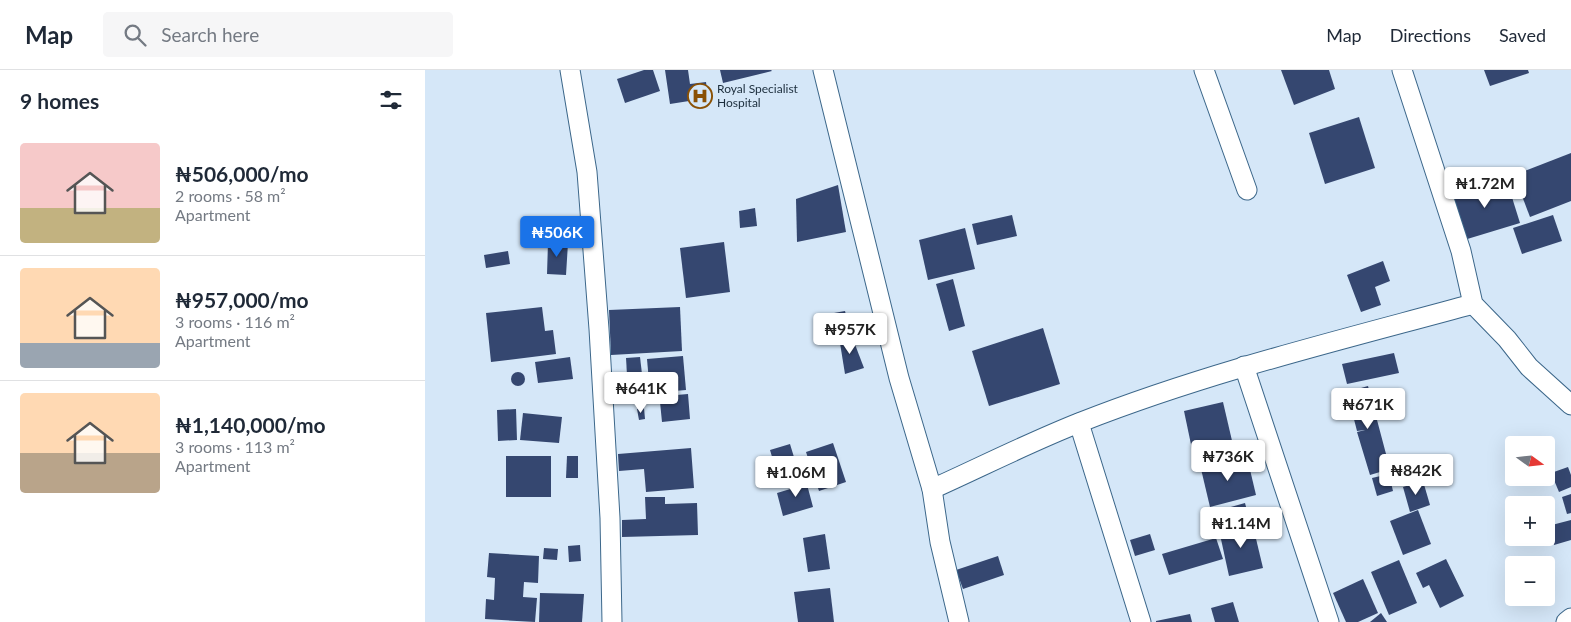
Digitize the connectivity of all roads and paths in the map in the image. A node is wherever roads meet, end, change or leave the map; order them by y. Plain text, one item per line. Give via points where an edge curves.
1 (570, 70) edge
2 (823, 70) edge
3 (1204, 70) edge
4 (1402, 70) edge
5 (1247, 190) dead end
6 (1473, 304) junction
7 (1243, 366) junction
8 (1571, 405) edge
9 (1079, 422) junction
10 (931, 489) junction
11 (1571, 618) edge
12 (612, 622) edge
13 (959, 622) edge
14 (1141, 622) edge
15 (1329, 622) edge
16 (1566, 622) edge

1 - 12 street via 587,172 599,329 611,518
2 - 10 street via 899,378
3 - 5 street
4 - 6 street via 1461,251
6 - 7 street
6 - 8 street via 1529,367
7 - 9 street
7 - 15 street
9 - 10 street
9 - 14 street
10 - 13 street
11 - 16 street

